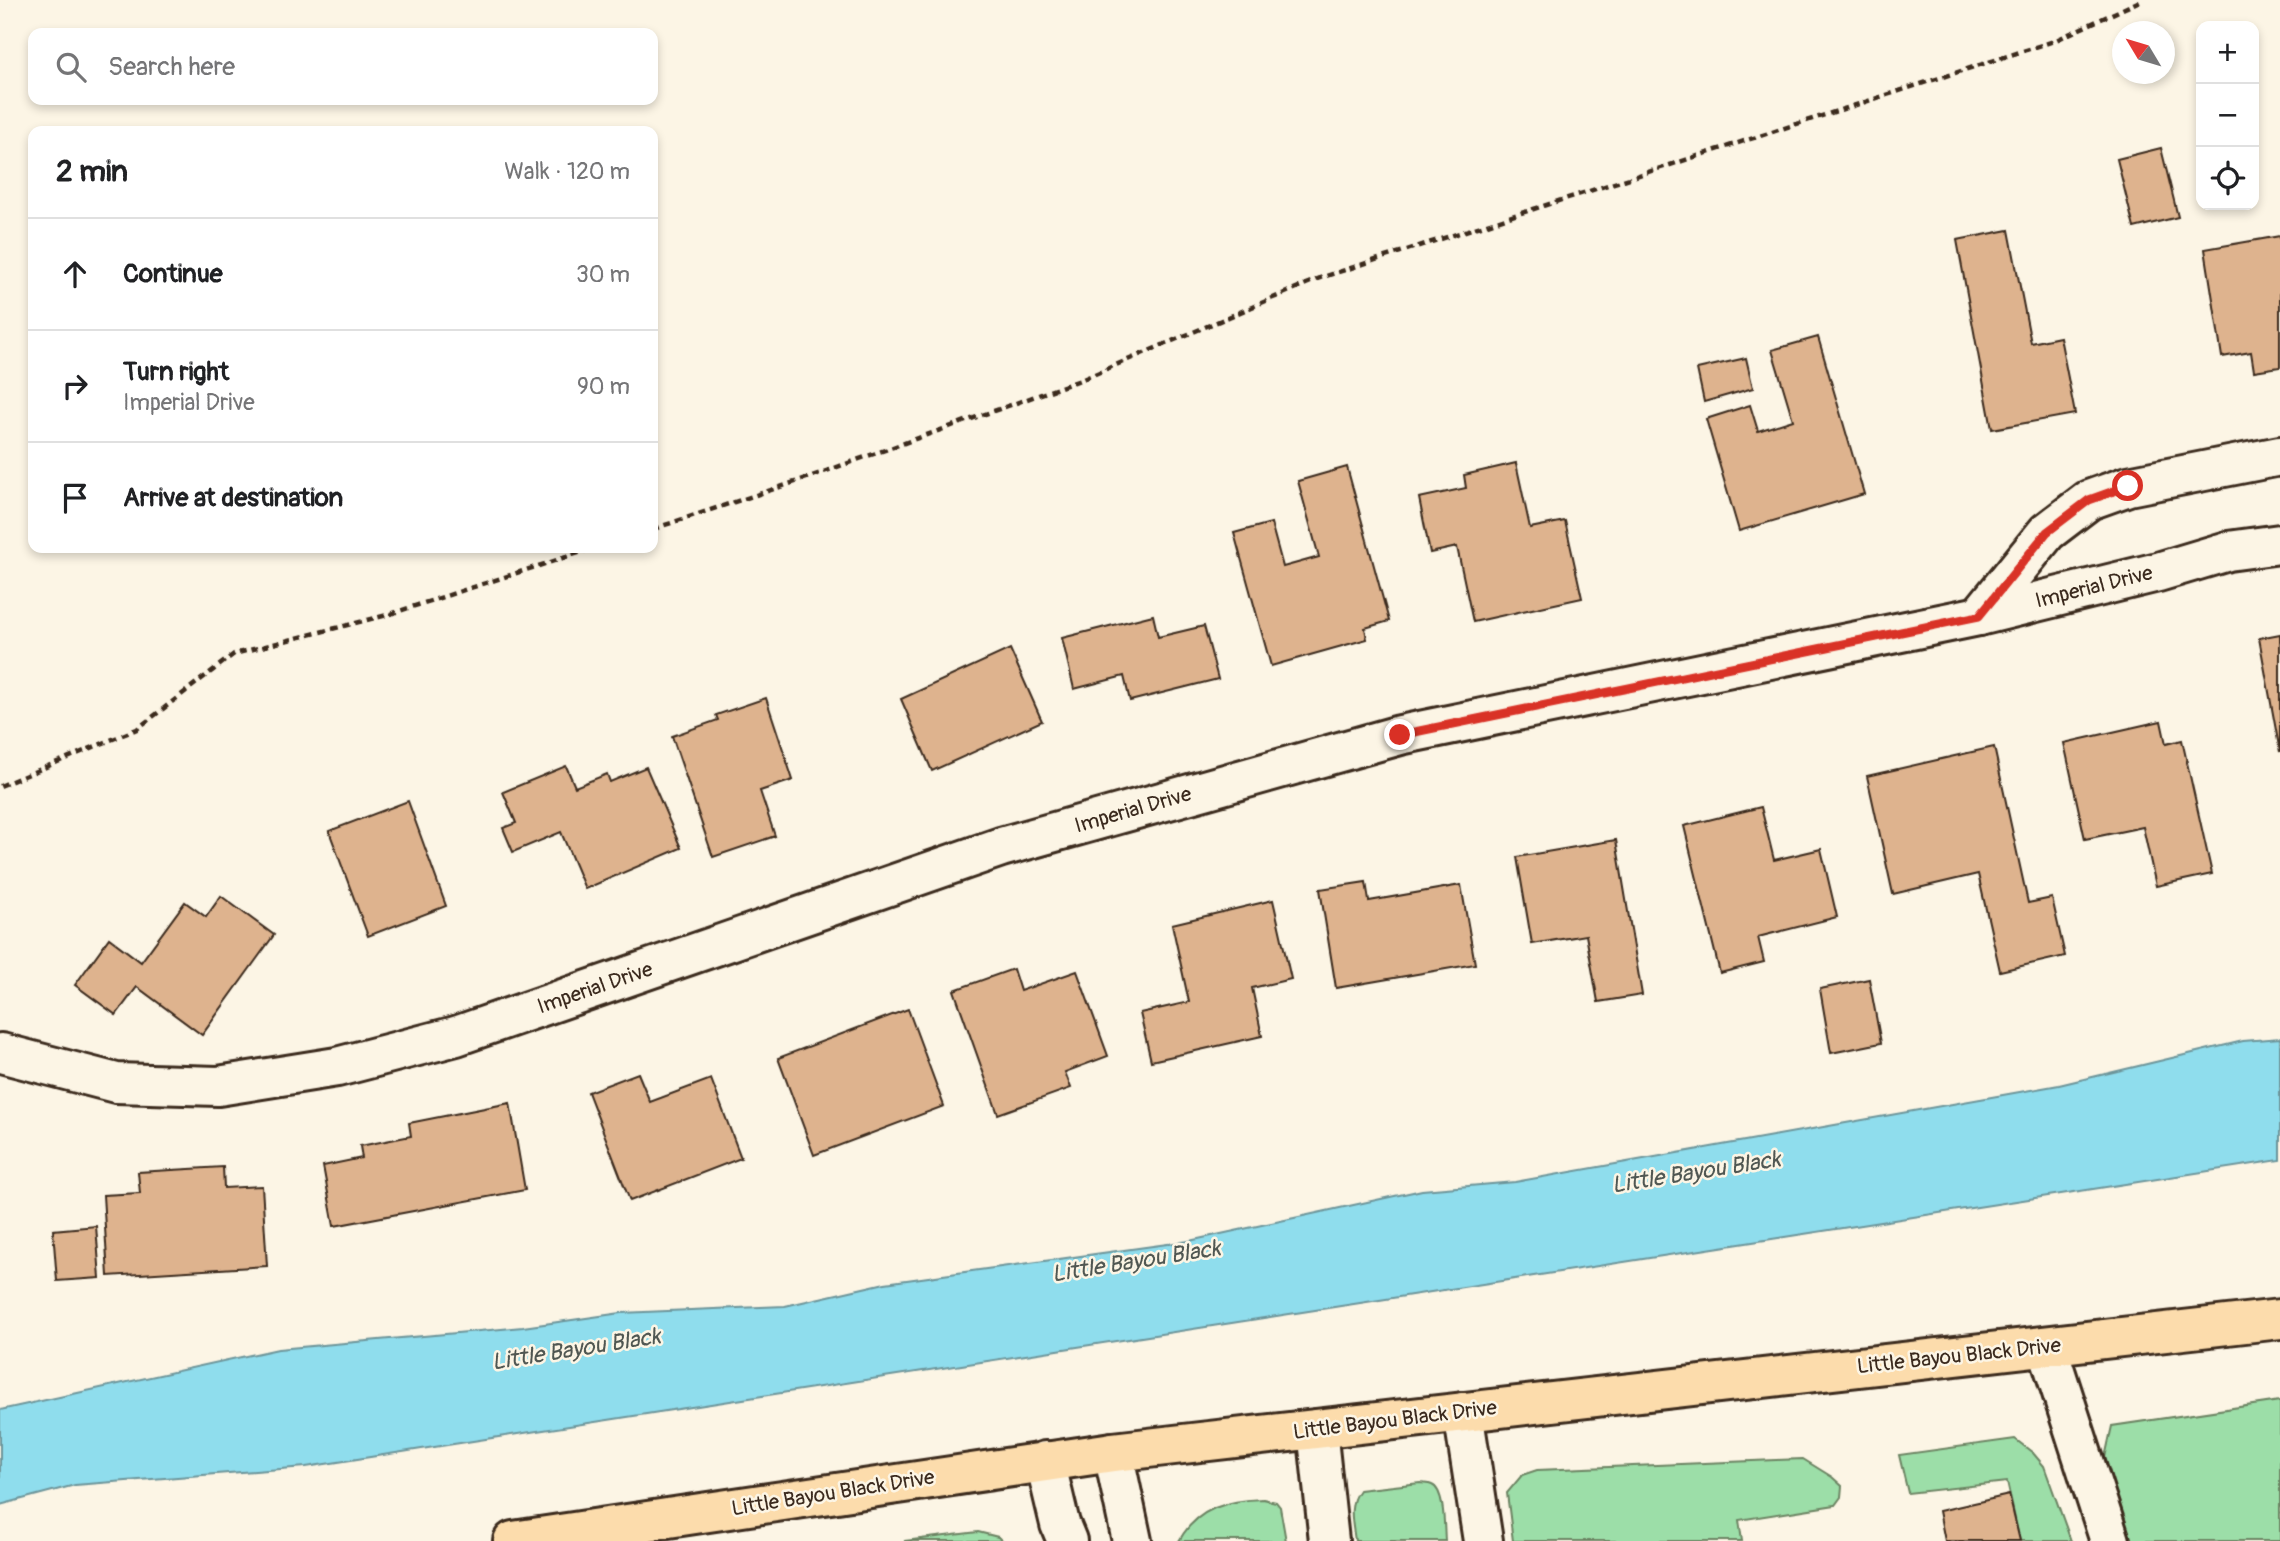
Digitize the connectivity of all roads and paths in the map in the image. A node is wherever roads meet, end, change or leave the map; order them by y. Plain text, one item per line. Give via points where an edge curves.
1 (2142, 0) edge
2 (2280, 456) edge
3 (658, 527) edge
4 (2280, 544) edge
5 (579, 553) edge
6 (1979, 616) junction
7 (0, 786) edge
8 (1, 1053) edge
9 (2280, 1319) edge
10 (2047, 1346) junction
11 (1463, 1412) junction
12 (1317, 1429) junction
13 (1114, 1452) junction
14 (1045, 1461) junction
15 (663, 1530) edge
16 (513, 1541) edge
17 (1067, 1541) edge
18 (1132, 1541) edge
19 (1329, 1541) edge
20 (1483, 1541) edge
21 (2110, 1541) edge

1 - 3 path via 2054,41 1320,278 1083,379
2 - 6 street via 2128,486 2089,500 2047,532
4 - 6 street, Imperial Drive via 2228,551
5 - 7 path via 387,615 234,654 137,729
6 - 8 street, Imperial Drive via 1400,735 1001,847 456,1036 337,1067 218,1086 116,1083
9 - 10 main road, Little Bayou Black Drive
10 - 11 main road, Little Bayou Black Drive
10 - 21 street
11 - 12 main road, Little Bayou Black Drive
11 - 20 street
12 - 13 main road, Little Bayou Black Drive
12 - 19 street
13 - 14 main road, Little Bayou Black Drive
13 - 18 street
14 - 15 main road, Little Bayou Black Drive
14 - 17 street
15 - 16 main road, Little Bayou Black Drive

